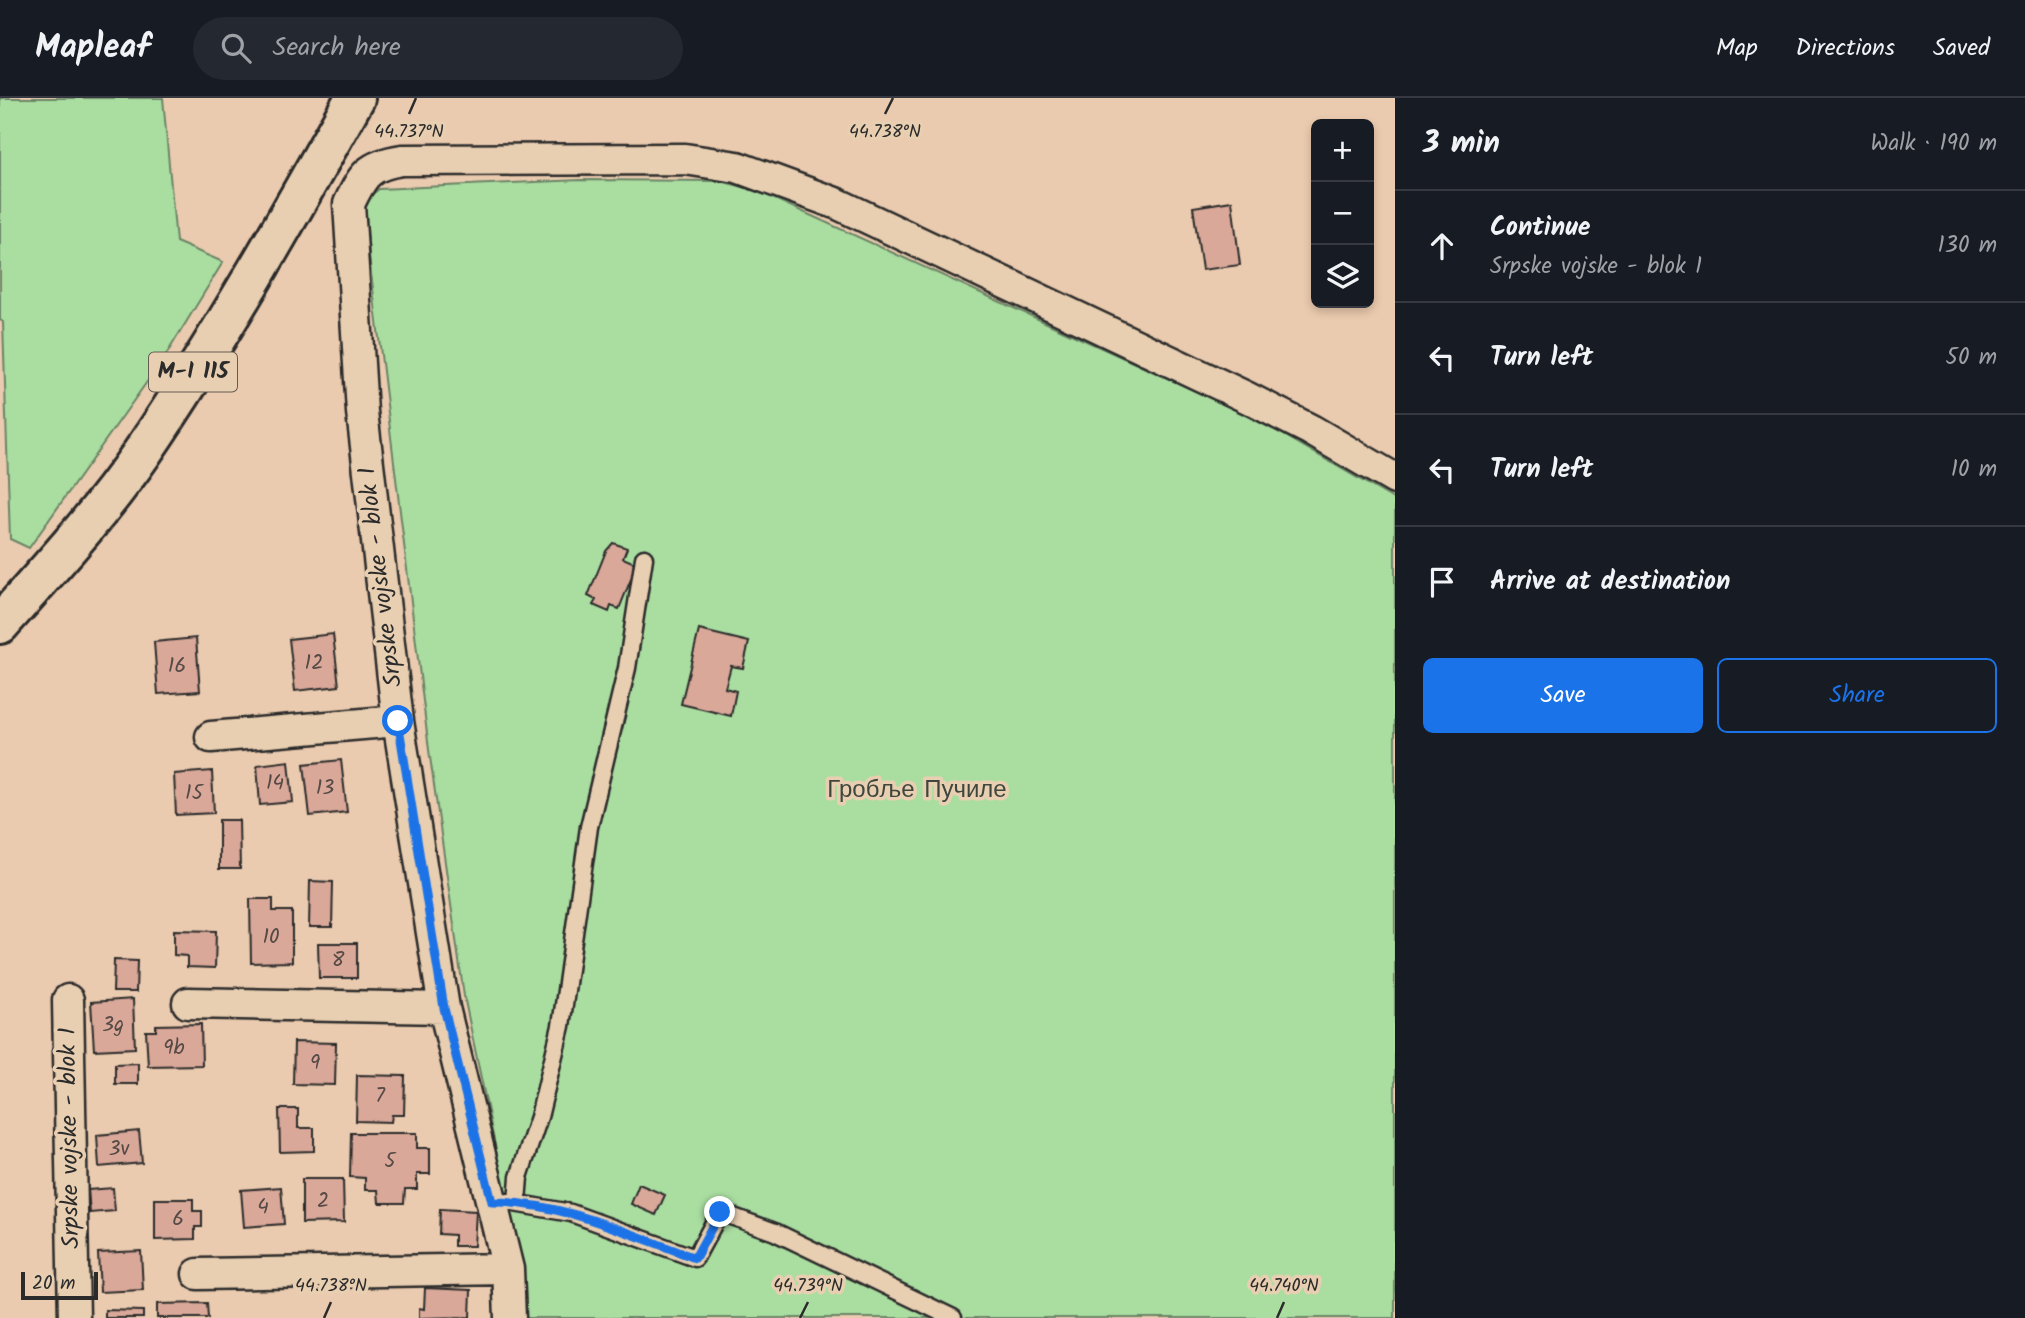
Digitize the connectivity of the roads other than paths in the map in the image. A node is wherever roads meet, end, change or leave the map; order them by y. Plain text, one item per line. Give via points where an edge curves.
1 (355, 98) edge
2 (1395, 479) edge
3 (644, 558) dead end
4 (0, 624) edge
5 (398, 721) junction
6 (211, 737) dead end
7 (68, 1000) dead end
8 (188, 1003) dead end
9 (444, 1008) junction
10 (504, 1202) junction
11 (508, 1269) junction
12 (198, 1273) dead end
13 (74, 1318) edge
14 (510, 1318) edge
15 (953, 1318) edge

1 - 4 main road, M-I 115 via 248,286 141,454 72,543
2 - 5 street, Srpske vojske - blok 1 via 1259,404 975,268 838,204 737,167 685,159 402,160 376,164 360,181 349,204 362,412
3 - 10 lane via 627,668 589,827 561,1026 546,1094 519,1177
5 - 6 street
5 - 9 street, Srpske vojske - blok 1
7 - 13 street, Srpske vojske - blok 1
8 - 9 street
9 - 10 street, Srpske vojske - blok 1
10 - 11 street, Srpske vojske - blok 1
10 - 15 lane via 571,1213 695,1258 720,1212 775,1231
11 - 12 street
11 - 14 street, Srpske vojske - blok 1

